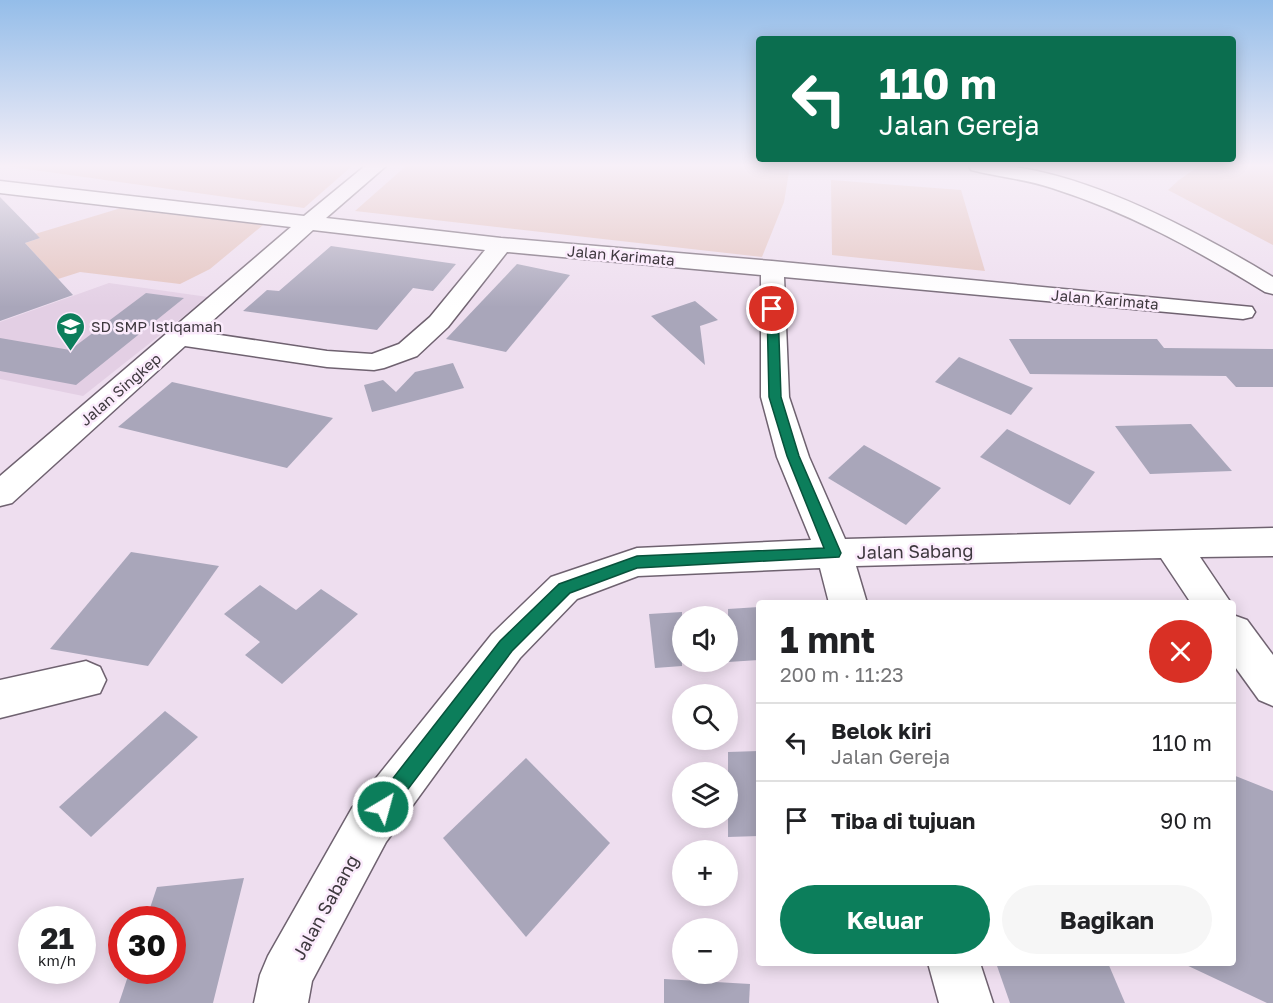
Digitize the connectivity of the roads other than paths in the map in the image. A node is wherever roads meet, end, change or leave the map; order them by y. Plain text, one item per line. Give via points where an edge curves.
1 (214, 213) edge
2 (321, 213) edge
3 (1136, 213) edge
4 (1172, 213) edge
5 (307, 224) junction
6 (501, 245) junction
7 (1273, 267) edge
8 (772, 268) junction
9 (1273, 287) edge
10 (1244, 312) dead end
11 (180, 337) junction
12 (0, 494) edge
13 (1273, 542) edge
14 (1171, 545) junction
15 (834, 553) junction
16 (847, 600) edge
17 (1210, 600) edge
18 (1236, 636) edge
19 (86, 680) dead end
20 (1273, 687) edge
21 (0, 699) edge
22 (955, 966) edge
23 (281, 1003) edge
24 (966, 1003) edge

1 - 5 main road, Jalan Karimata
2 - 5 main road, Jalan Singkep
3 - 9 main road via 1166,225
4 - 7 main road
5 - 6 main road, Jalan Karimata
5 - 11 main road, Jalan Singkep
6 - 8 main road, Jalan Karimata
6 - 11 main road via 439,322 408,350 375,362 327,359
8 - 10 main road, Jalan Karimata
8 - 15 main road via 775,397 793,456
11 - 12 main road, Jalan Singkep
13 - 14 main road, Jalan Sabang
14 - 15 main road, Jalan Sabang
14 - 17 main road
15 - 16 main road
15 - 23 main road, Jalan Sabang via 637,562 564,588 506,646 369,825 287,975
18 - 20 main road
19 - 21 main road
22 - 24 main road

